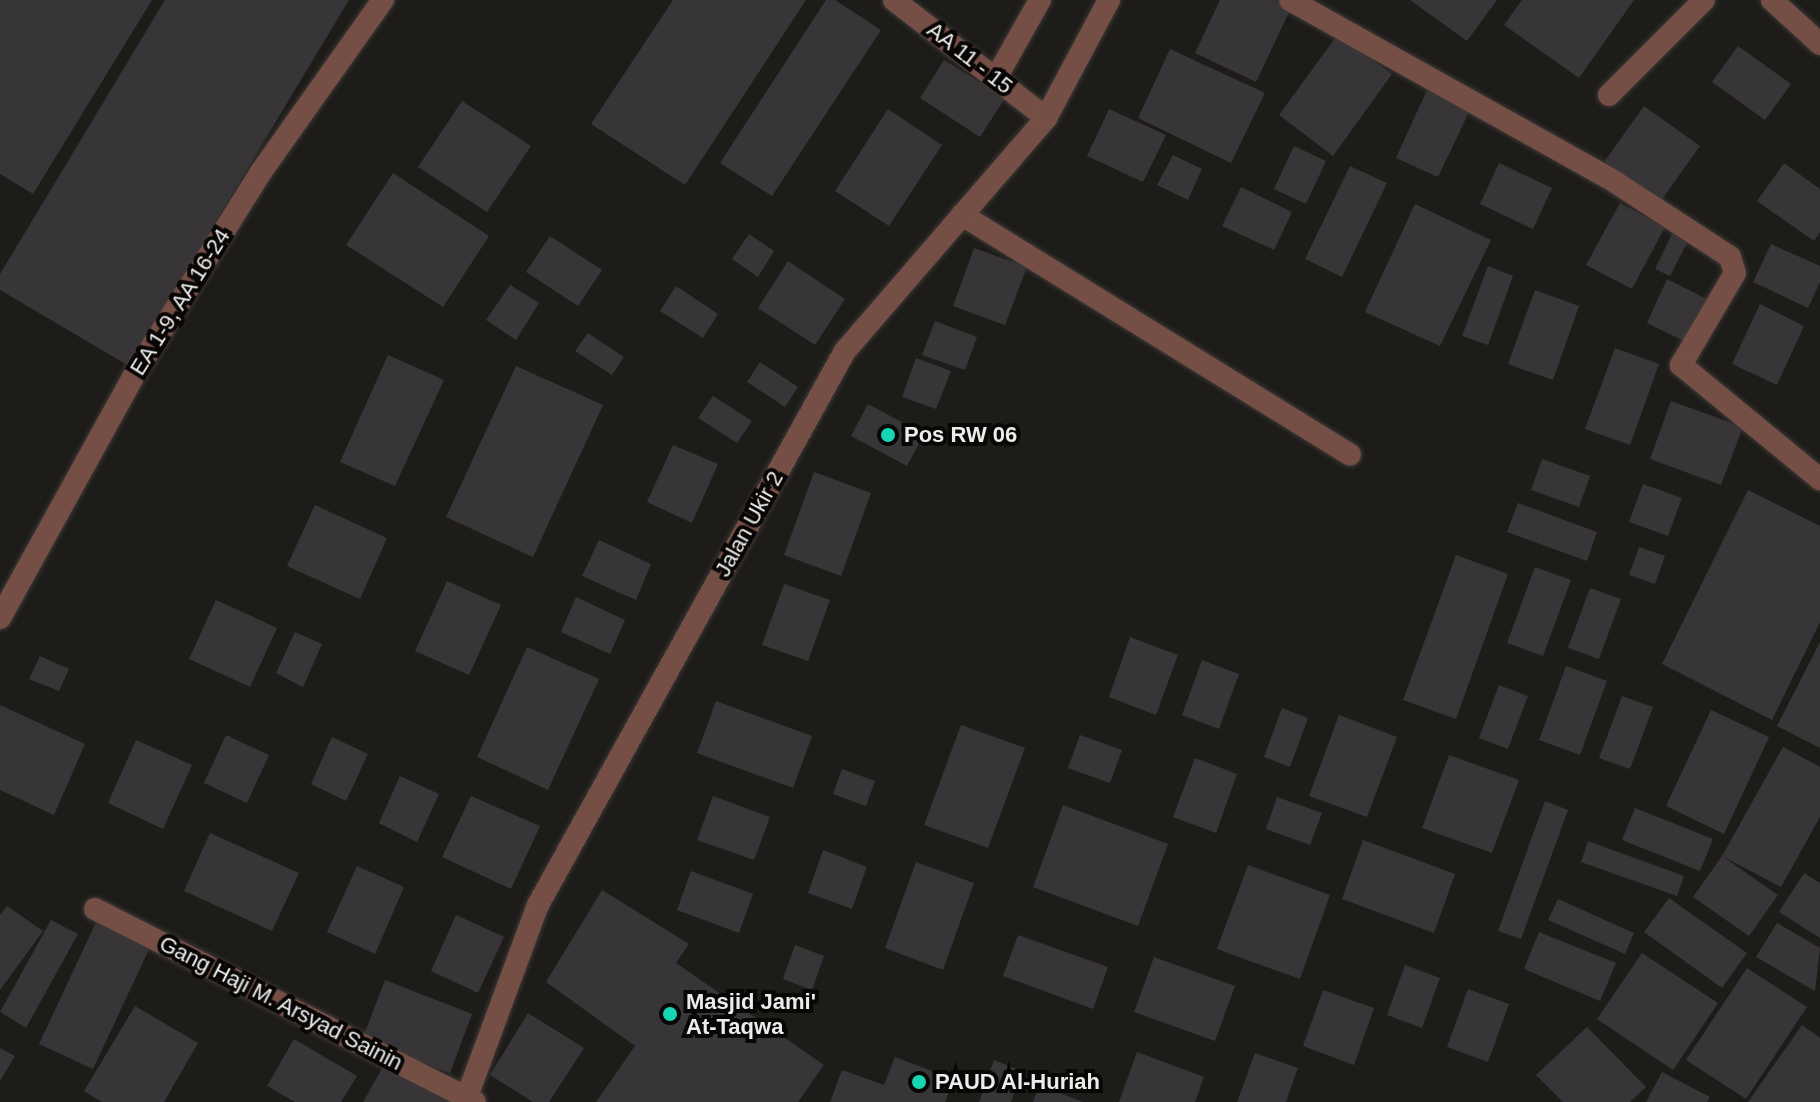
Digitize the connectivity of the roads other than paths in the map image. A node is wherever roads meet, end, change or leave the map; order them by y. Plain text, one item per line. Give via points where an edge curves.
1 (383, 0) edge
2 (894, 0) edge
3 (1040, 0) edge
4 (1109, 0) edge
5 (1290, 0) edge
6 (1704, 0) edge
7 (1772, 0) edge
8 (1820, 44) edge
9 (996, 78) junction
10 (1609, 95) dead end
11 (1046, 118) junction
12 (962, 215) junction
13 (1350, 455) dead end
14 (1820, 479) edge
15 (0, 618) edge
16 (95, 909) dead end
17 (469, 1100) edge

1 - 15 street, EA 1-9, AA 16-24 via 261,172 136,372
2 - 9 street, AA 11 - 15
3 - 9 street
4 - 11 street, Jalan Ukir 2
5 - 14 street via 1615,182 1730,257 1735,273 1681,365
6 - 10 street
7 - 8 street
9 - 11 street, AA 11 - 15
11 - 12 street, Jalan Ukir 2
12 - 13 street
12 - 17 street, Jalan Ukir 2 via 845,351 538,905
16 - 17 street, Gang Haji M. Arsyad Sainin

